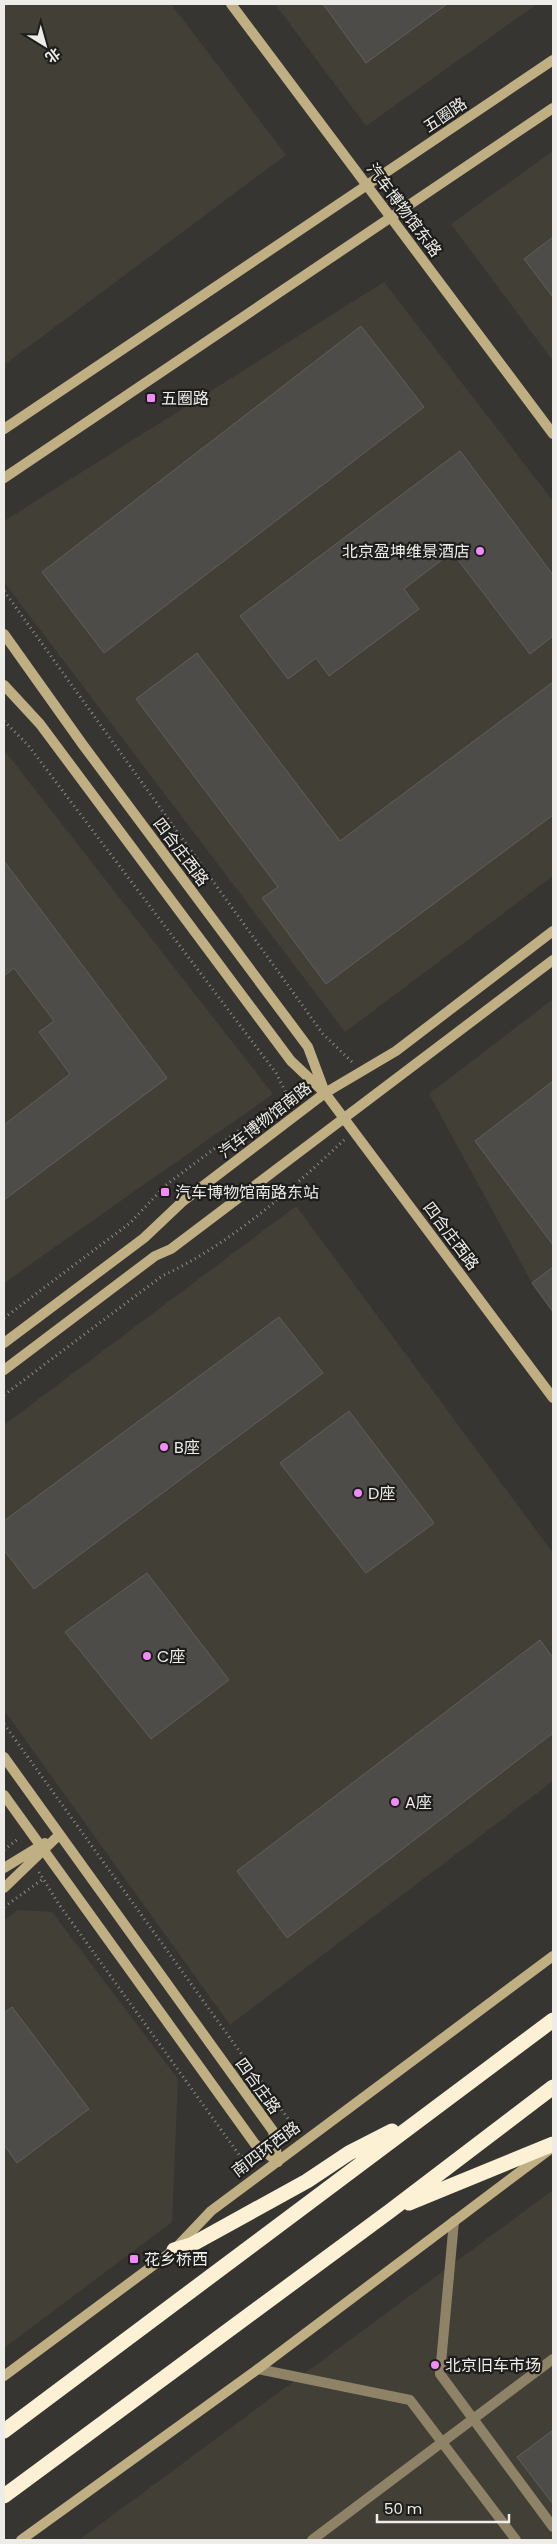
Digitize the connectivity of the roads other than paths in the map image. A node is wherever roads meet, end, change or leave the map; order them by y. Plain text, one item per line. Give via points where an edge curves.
1 (230, 4) edge
2 (553, 60) edge
3 (553, 108) edge
4 (368, 186) junction
5 (390, 218) junction
6 (4, 429) edge
7 (553, 434) edge
8 (4, 478) edge
9 (4, 634) edge
10 (4, 685) edge
11 (553, 931) edge
12 (553, 960) edge
13 (325, 1093) junction
14 (344, 1118) junction
15 (4, 1344) edge
16 (4, 1370) edge
17 (553, 1398) edge
18 (4, 1757) edge
19 (4, 1796) edge
20 (59, 1835) junction
21 (42, 1848) junction
22 (30, 1858) junction
23 (4, 1868) edge
24 (4, 1888) edge
25 (553, 1956) edge
26 (553, 2020) edge
27 (553, 2087) edge
28 (433, 2109) junction
29 (553, 2146) edge
30 (278, 2162) junction
31 (390, 2211) junction
32 (454, 2221) junction
33 (174, 2250) junction
34 (553, 2359) edge
35 (258, 2369) junction
36 (4, 2376) edge
37 (473, 2419) junction
38 (4, 2431) edge
39 (442, 2443) junction
40 (4, 2496) edge
41 (553, 2527) edge
42 (21, 2540) edge
43 (312, 2540) edge
44 (516, 2540) edge

1 - 4 street, 汽车博物馆东路
2 - 4 street, 五圈路
3 - 5 street
4 - 5 street, 汽车博物馆东路
4 - 6 street, 五圈路
5 - 7 street, 汽车博物馆东路
5 - 8 street
9 - 13 street, 四合庄西路 via 308,1047
10 - 13 street, 四合庄西路 via 40,724 291,1061
11 - 13 street, 汽车博物馆南路 via 396,1051
12 - 14 street
13 - 14 street, 四合庄西路
13 - 15 street, 汽车博物馆南路 via 182,1202 144,1238
14 - 16 street via 179,1244 156,1256
14 - 17 street, 四合庄西路
18 - 20 street, 四合庄路
19 - 21 street
20 - 21 street
20 - 30 street, 四合庄路 via 273,2131
21 - 22 street
21 - 30 street via 255,2144
22 - 23 street
22 - 24 street
25 - 30 street, 南四环西路
26 - 28 highway
27 - 31 highway
28 - 33 highway via 349,2153 307,2181 191,2245
28 - 38 highway
29 - 31 highway
29 - 32 street
30 - 33 street, 南四环西路 via 211,2212
31 - 40 highway
32 - 35 street
32 - 37 street via 440,2374
33 - 36 street, 南四环西路
34 - 37 street
35 - 39 street via 410,2400
35 - 42 street
37 - 39 street
37 - 41 street
39 - 43 street
39 - 44 street

